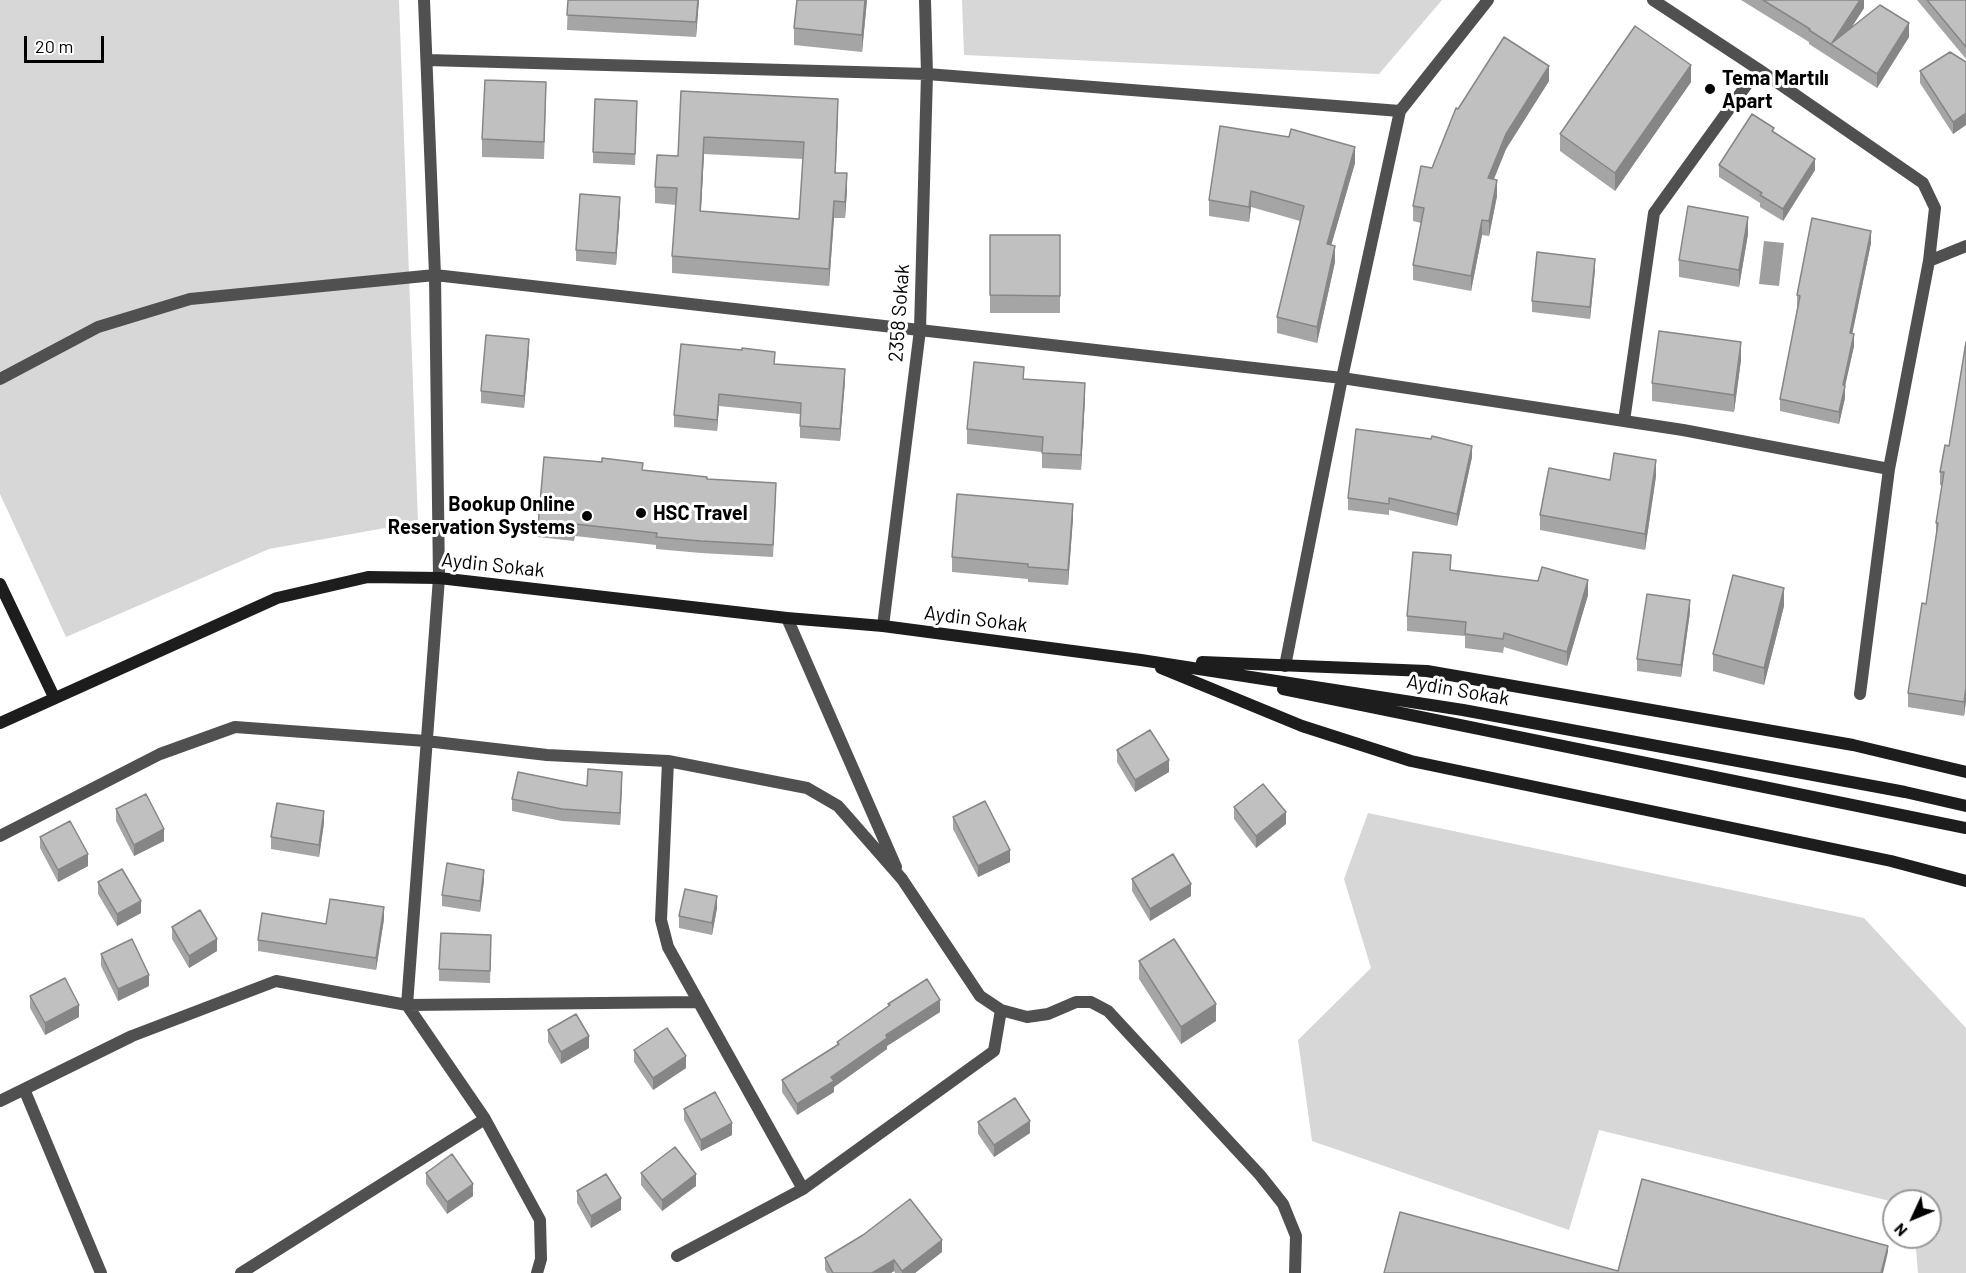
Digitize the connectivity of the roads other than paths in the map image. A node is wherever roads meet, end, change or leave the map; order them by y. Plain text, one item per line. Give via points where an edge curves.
1 (424, 0) edge
2 (925, 0) edge
3 (1488, 0) edge
4 (1653, 0) edge
5 (427, 60) junction
6 (1758, 69) junction
7 (927, 74) junction
8 (1400, 111) junction
9 (1966, 246) edge
10 (1929, 261) junction
11 (435, 275) junction
12 (920, 330) junction
13 (1342, 378) junction
14 (0, 379) edge
15 (1624, 421) junction
16 (1889, 469) junction
17 (439, 578) junction
18 (0, 584) edge
19 (787, 618) junction
20 (883, 626) junction
21 (1141, 660) junction
22 (1285, 666) junction
23 (1860, 694) dead end
24 (54, 697) junction
25 (0, 723) edge
26 (426, 741) junction
27 (668, 761) junction
28 (1966, 772) edge
29 (1966, 806) edge
30 (1966, 828) edge
31 (0, 836) edge
32 (902, 879) junction
33 (1966, 881) edge
34 (699, 1002) junction
35 (407, 1005) junction
36 (1001, 1010) junction
37 (24, 1089) junction
38 (0, 1101) edge
39 (484, 1119) junction
40 (803, 1189) junction
41 (677, 1256) dead end
42 (101, 1273) edge
43 (241, 1273) edge
44 (537, 1273) edge
45 (1295, 1273) edge

1 - 5 street
2 - 7 street, 2358 Sokak
3 - 8 street
4 - 6 street
5 - 7 street
5 - 11 street
6 - 10 street via 1923,183 1935,208
6 - 15 street via 1654,213
7 - 8 street
7 - 12 street, 2358 Sokak
8 - 13 street
9 - 10 street
10 - 16 street
11 - 12 street
11 - 14 street via 190,299 99,327
11 - 17 street
12 - 13 street
12 - 20 street, 2358 Sokak
13 - 15 street
13 - 22 street
15 - 16 street
16 - 23 street
17 - 19 street, Aydin Sokak
17 - 24 street, Aydin Sokak via 368,577 277,598
17 - 26 street
18 - 24 street
19 - 20 street, Aydin Sokak
19 - 32 street
20 - 21 street, Aydin Sokak
21 - 22 street
21 - 29 street, Aydin Sokak via 1463,710
21 - 30 street
21 - 33 street via 1302,726 1411,761 1891,861
22 - 28 street via 1427,671 1853,745
24 - 25 street, Aydin Sokak
26 - 27 street via 547,755
26 - 31 street via 235,727 160,754
26 - 35 street
27 - 32 street via 807,788 838,806
27 - 34 street via 661,920 669,947
32 - 36 street via 980,996
34 - 35 street
34 - 40 street
35 - 37 street via 276,981 132,1036
35 - 39 street
36 - 40 street via 994,1051
36 - 45 street via 1027,1017 1048,1014 1076,1002 1091,1002 1108,1011 1283,1204 1296,1236
37 - 38 street
37 - 42 street
39 - 43 street
39 - 44 street via 540,1220 542,1259
40 - 41 street

